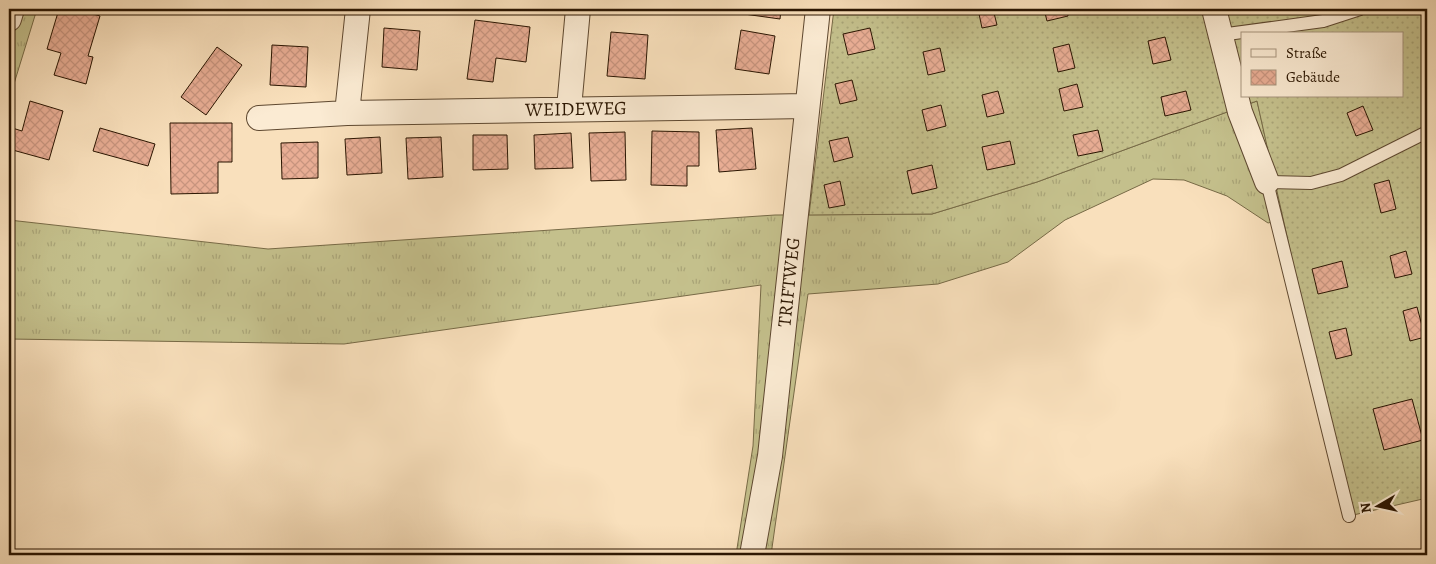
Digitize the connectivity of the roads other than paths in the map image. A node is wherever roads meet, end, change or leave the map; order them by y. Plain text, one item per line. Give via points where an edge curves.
1 (12, 9) edge
2 (358, 9) edge
3 (578, 9) edge
4 (818, 9) edge
5 (1214, 9) edge
6 (1360, 9) edge
7 (9, 19) edge
8 (1241, 32) edge
9 (1242, 32) edge
10 (1220, 35) junction
11 (806, 106) junction
12 (569, 108) junction
13 (347, 112) junction
14 (259, 118) dead end
15 (1427, 132) edge
16 (1267, 182) junction
17 (1349, 516) dead end
18 (752, 555) edge

1 - 7 street
2 - 13 street
3 - 12 street
4 - 11 street, TRIFTWEG
5 - 10 street
6 - 9 lane via 1323,21
8 - 10 lane
10 - 16 street via 1240,112
11 - 12 street, WEIDEWEG
11 - 18 street, TRIFTWEG via 770,456
12 - 13 street, WEIDEWEG
13 - 14 street, WEIDEWEG
15 - 16 lane via 1341,175 1311,183
16 - 17 lane

